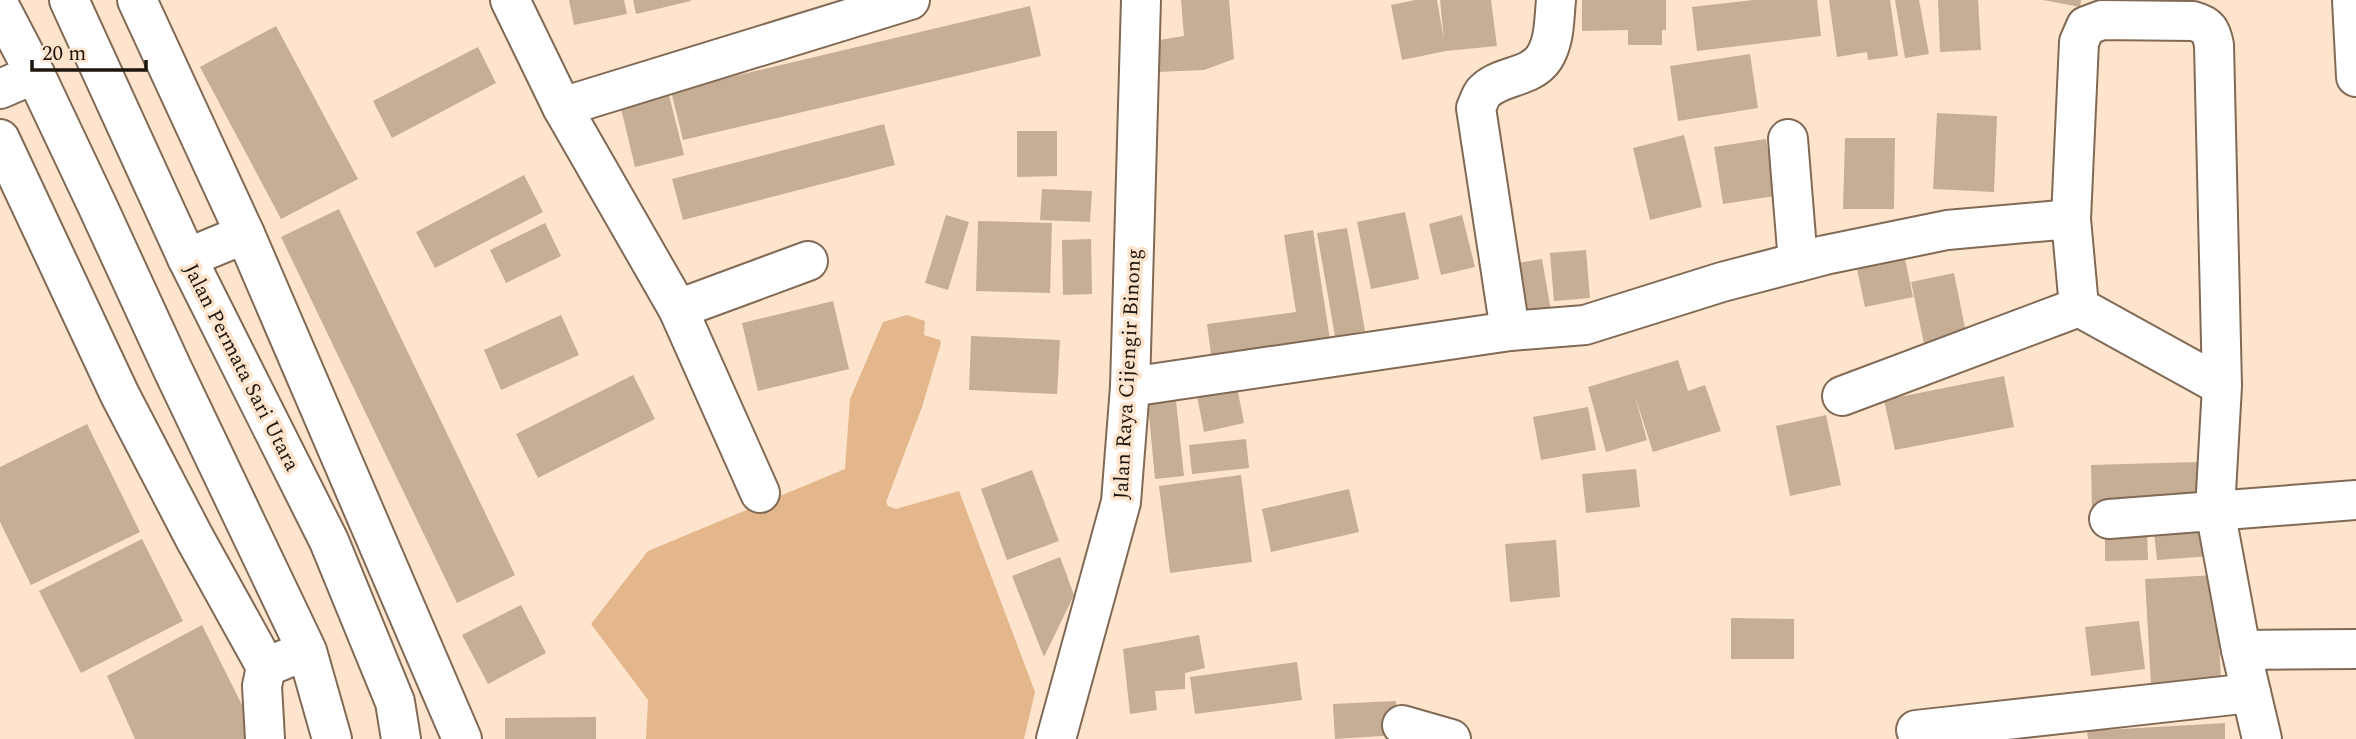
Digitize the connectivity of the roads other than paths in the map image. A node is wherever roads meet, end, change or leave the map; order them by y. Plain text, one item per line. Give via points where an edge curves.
1 (69, 0) edge
2 (137, 0) edge
3 (510, 0) edge
4 (910, 0) edge
5 (1141, 0) edge
6 (1556, 0) edge
7 (2352, 0) edge
8 (0, 6) edge
9 (35, 74) junction
10 (2356, 77) edge
11 (0, 89) edge
12 (562, 107) junction
13 (0, 139) edge
14 (1788, 139) dead end
15 (97, 205) junction
16 (2071, 219) junction
17 (43, 231) junction
18 (245, 234) junction
19 (187, 258) junction
20 (808, 261) dead end
21 (1798, 262) junction
22 (2079, 307) junction
23 (678, 309) junction
24 (1510, 331) junction
25 (172, 368) junction
26 (2222, 386) junction
27 (1130, 387) junction
28 (120, 395) junction
29 (1842, 396) dead end
30 (760, 493) dead end
31 (2356, 500) edge
32 (2215, 510) junction
33 (240, 511) junction
34 (2109, 519) dead end
35 (194, 537) junction
36 (2356, 649) edge
37 (2241, 650) junction
38 (307, 652) junction
39 (266, 667) junction
40 (2251, 693) junction
41 (1402, 725) dead end
42 (2073, 726) edge
43 (1916, 730) dead end
44 (265, 739) edge
45 (332, 739) edge
46 (401, 739) edge
47 (462, 739) edge
48 (1056, 739) edge
49 (1451, 739) edge
50 (2262, 739) edge

1 - 19 street, Jalan Permata Sari Utara
2 - 18 street
3 - 12 street
4 - 12 street
5 - 27 street, Jalan Raya Cijengir Binong
6 - 24 street via 1551,42 1543,60 1529,71 1493,85 1476,108
7 - 10 street
8 - 9 street
9 - 11 street
9 - 15 street
12 - 23 street
13 - 17 street
14 - 21 street
15 - 17 street
15 - 25 street
16 - 21 street via 1947,230
16 - 22 street
16 - 26 street via 2079,42 2086,26 2102,20 2203,23 2214,45
17 - 28 street
18 - 19 street
18 - 47 street
19 - 46 street, Jalan Permata Sari Utara via 329,541 395,702
20 - 23 street
21 - 24 street via 1585,325
22 - 26 street
22 - 29 street
23 - 30 street
24 - 27 street
25 - 28 street
25 - 33 street
26 - 32 street
27 - 48 street, Jalan Raya Cijengir Binong via 1121,502
28 - 35 street
31 - 32 street
32 - 34 street
32 - 37 street
33 - 35 street
33 - 38 street
35 - 39 street
36 - 37 street
37 - 40 street
38 - 39 street
38 - 45 street
39 - 44 street via 262,686
40 - 42 street
40 - 50 street
41 - 49 street
42 - 43 street

